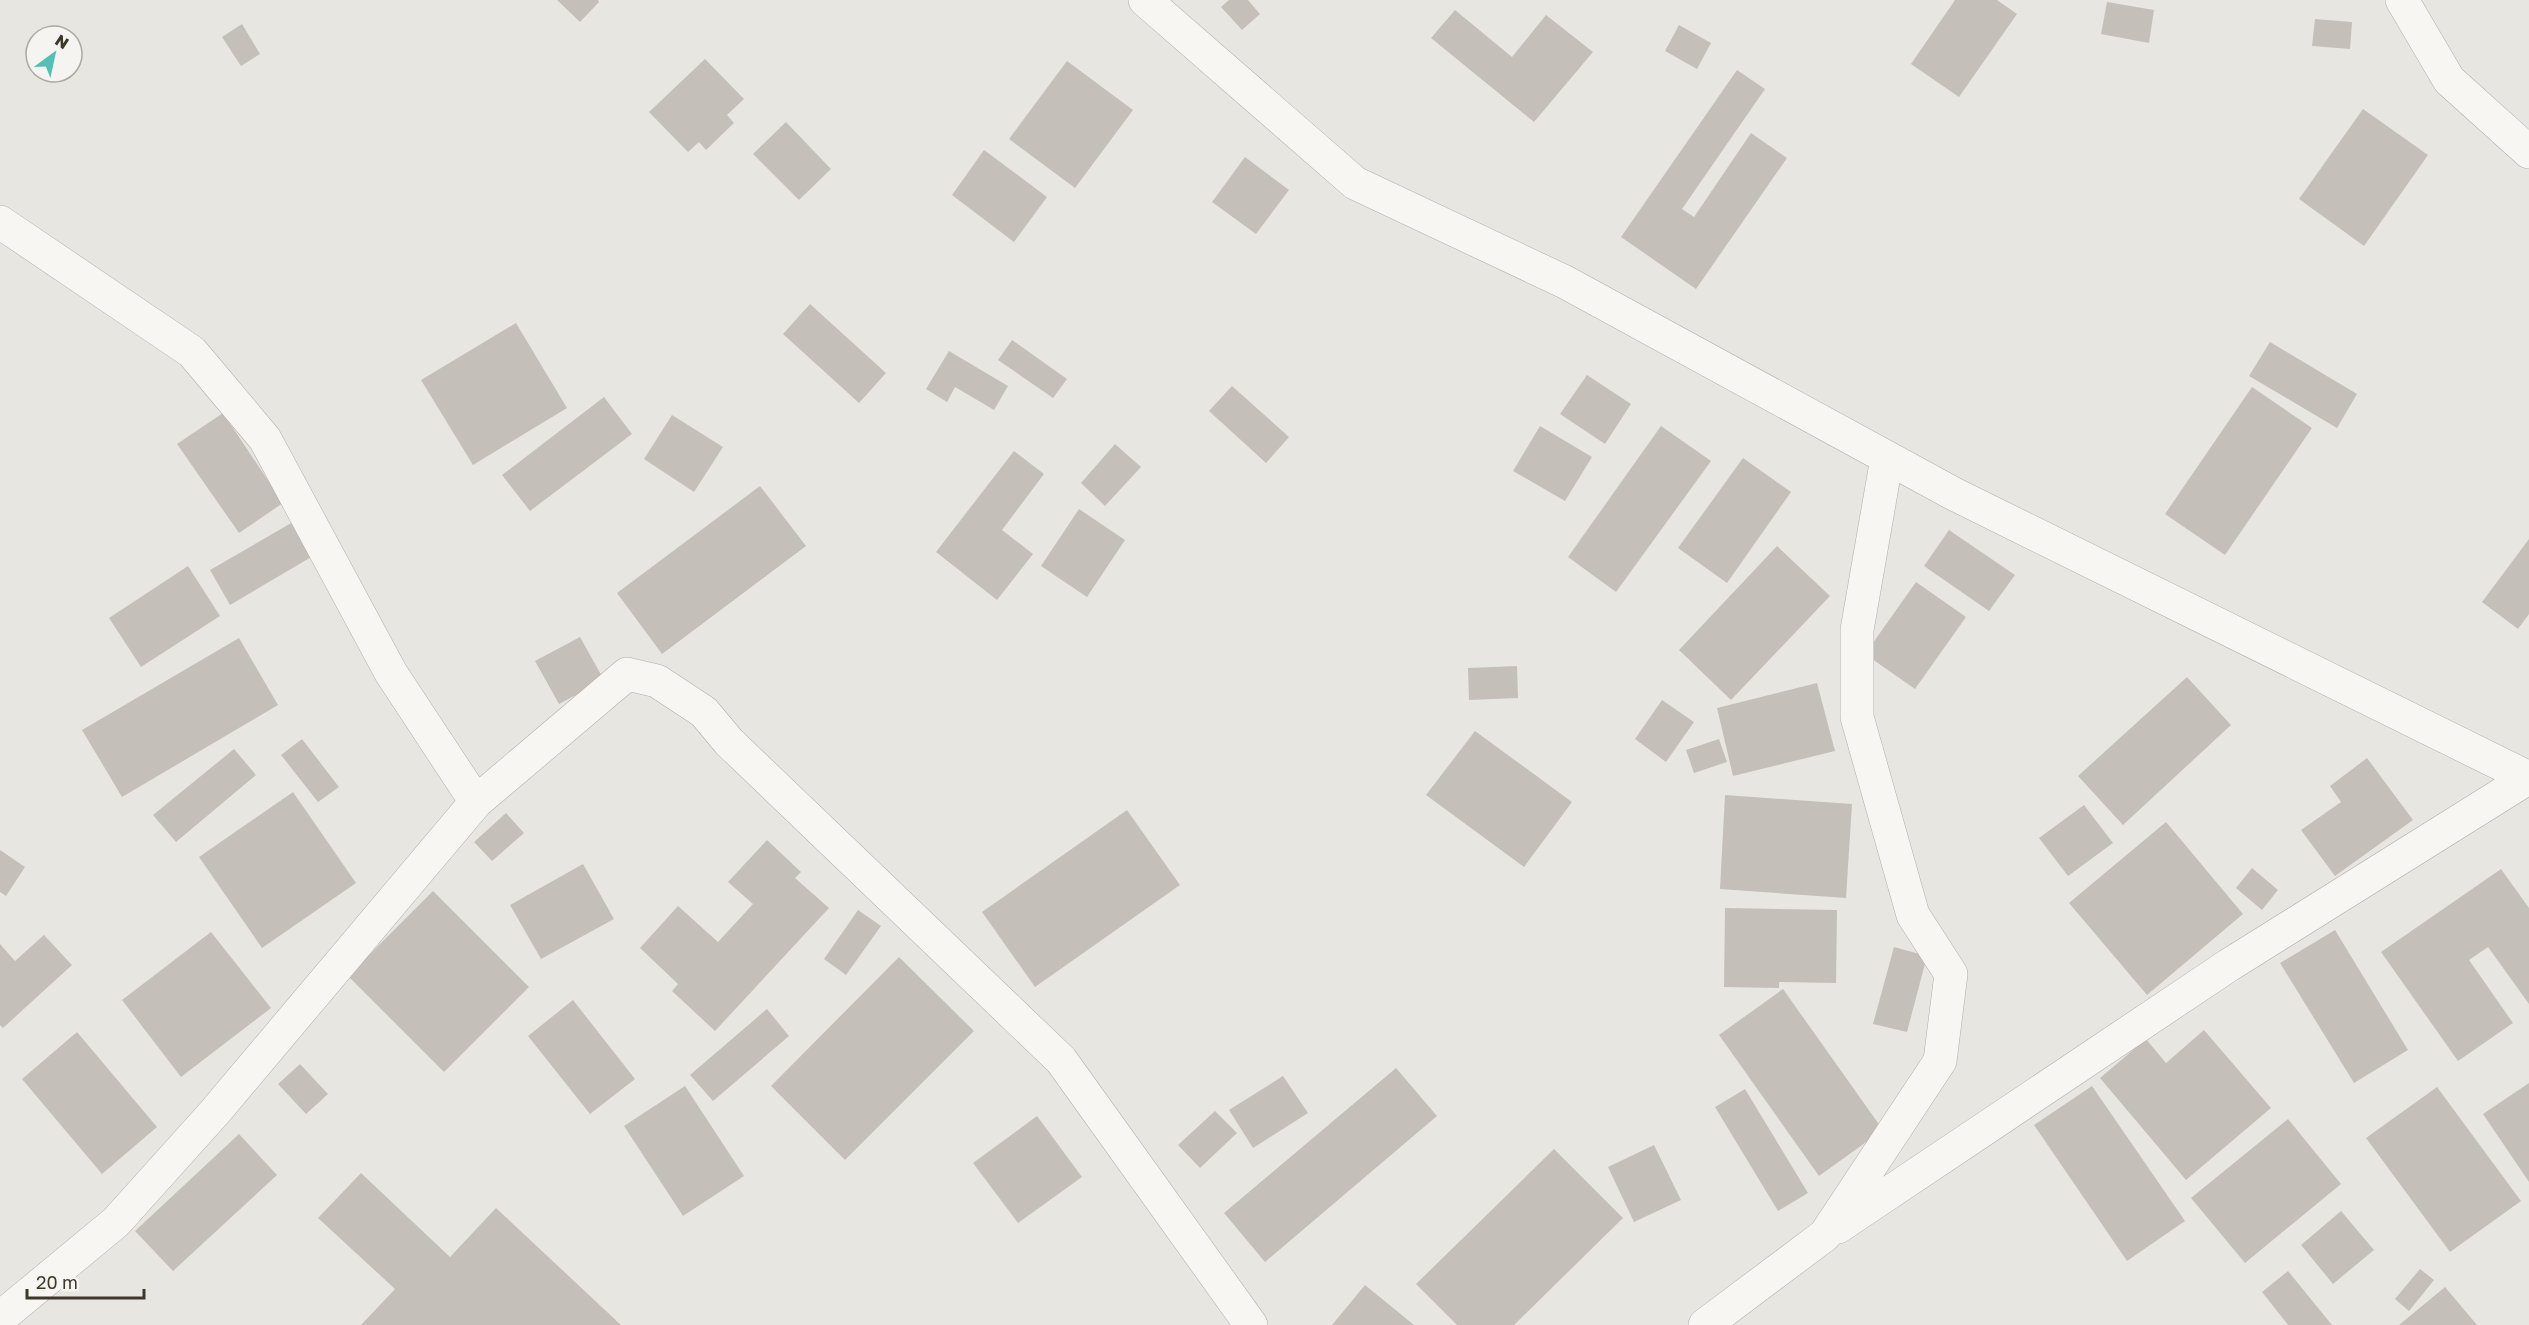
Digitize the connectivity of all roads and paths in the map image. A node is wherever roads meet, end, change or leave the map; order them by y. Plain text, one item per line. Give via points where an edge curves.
1 (1145, 0) edge
2 (2402, 0) edge
3 (2529, 152) edge
4 (0, 222) edge
5 (1887, 458) junction
6 (2528, 778) edge
7 (476, 802) junction
8 (1825, 1235) junction
9 (0, 1318) edge
10 (1251, 1325) edge
11 (1705, 1325) edge

1 - 5 street via 1355,183 1565,282
2 - 3 street via 2449,80
4 - 7 street via 192,352 265,439 391,673
5 - 6 street
5 - 8 street via 1857,630 1857,717 1913,915 1951,974 1940,1061
6 - 8 street via 2229,965
7 - 9 street via 214,1113 116,1222
7 - 10 street via 627,674 657,681 704,712 729,742 1061,1060
8 - 11 street

